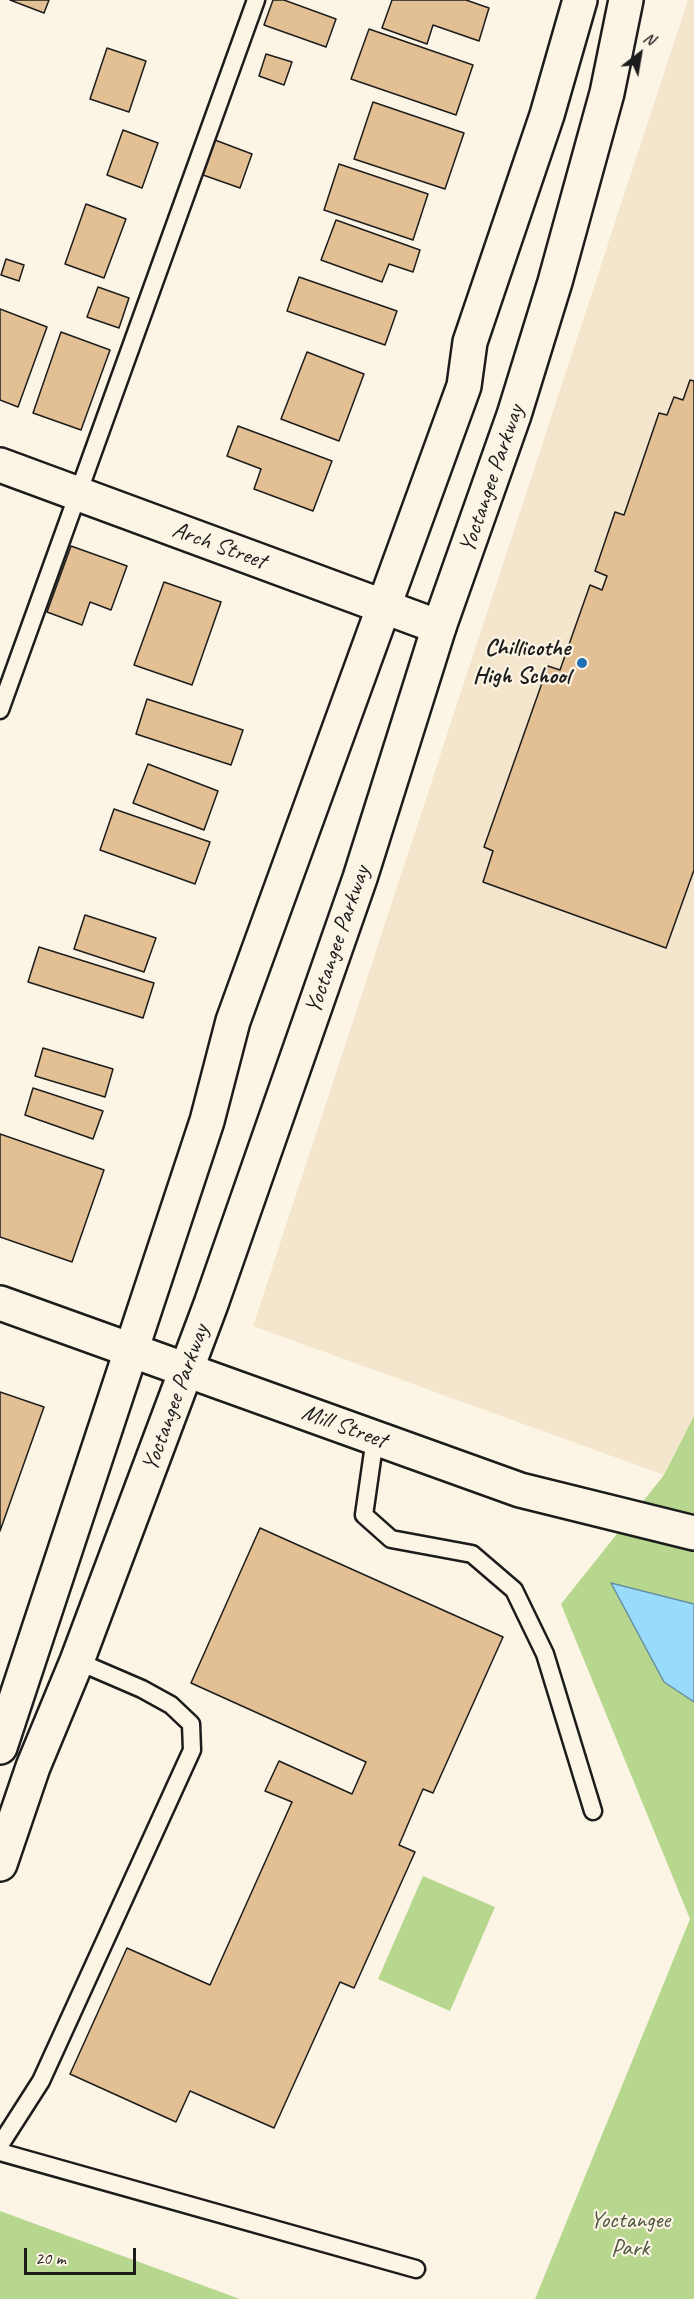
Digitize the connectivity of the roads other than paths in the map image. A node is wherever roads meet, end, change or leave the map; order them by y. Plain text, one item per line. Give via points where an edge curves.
1 (256, 0) edge
2 (580, 0) edge
3 (626, 0) edge
4 (0, 465) edge
5 (78, 495) junction
6 (382, 607) junction
7 (439, 627) junction
8 (0, 710) edge
9 (0, 1303) edge
10 (130, 1350) junction
11 (186, 1370) junction
12 (375, 1438) junction
13 (694, 1533) edge
14 (77, 1661) junction
15 (0, 1747) edge
16 (594, 1811) dead end
17 (0, 1864) edge
18 (0, 2145) edge
19 (0, 2152) edge
20 (416, 2269) dead end

1 - 5 lane
2 - 6 street via 548,115 470,342 464,386
3 - 7 street, Yoctangee Parkway via 607,93 552,293 514,415
4 - 5 street, Arch Street
5 - 6 street, Arch Street
5 - 8 lane
6 - 7 street, Arch Street
6 - 10 street via 233,1021 207,1121
7 - 11 street, Yoctangee Parkway via 360,878
9 - 10 street, Mill Street
10 - 11 street, Mill Street
10 - 15 street
11 - 12 street, Mill Street
11 - 14 street, Yoctangee Parkway
12 - 13 street, Mill Street via 520,1490
12 - 16 lane via 364,1515 392,1539 472,1554 514,1590 545,1654
14 - 17 street, Yoctangee Parkway via 33,1767
14 - 18 lane via 171,1705 191,1724 192,1749 41,2081
19 - 20 lane

